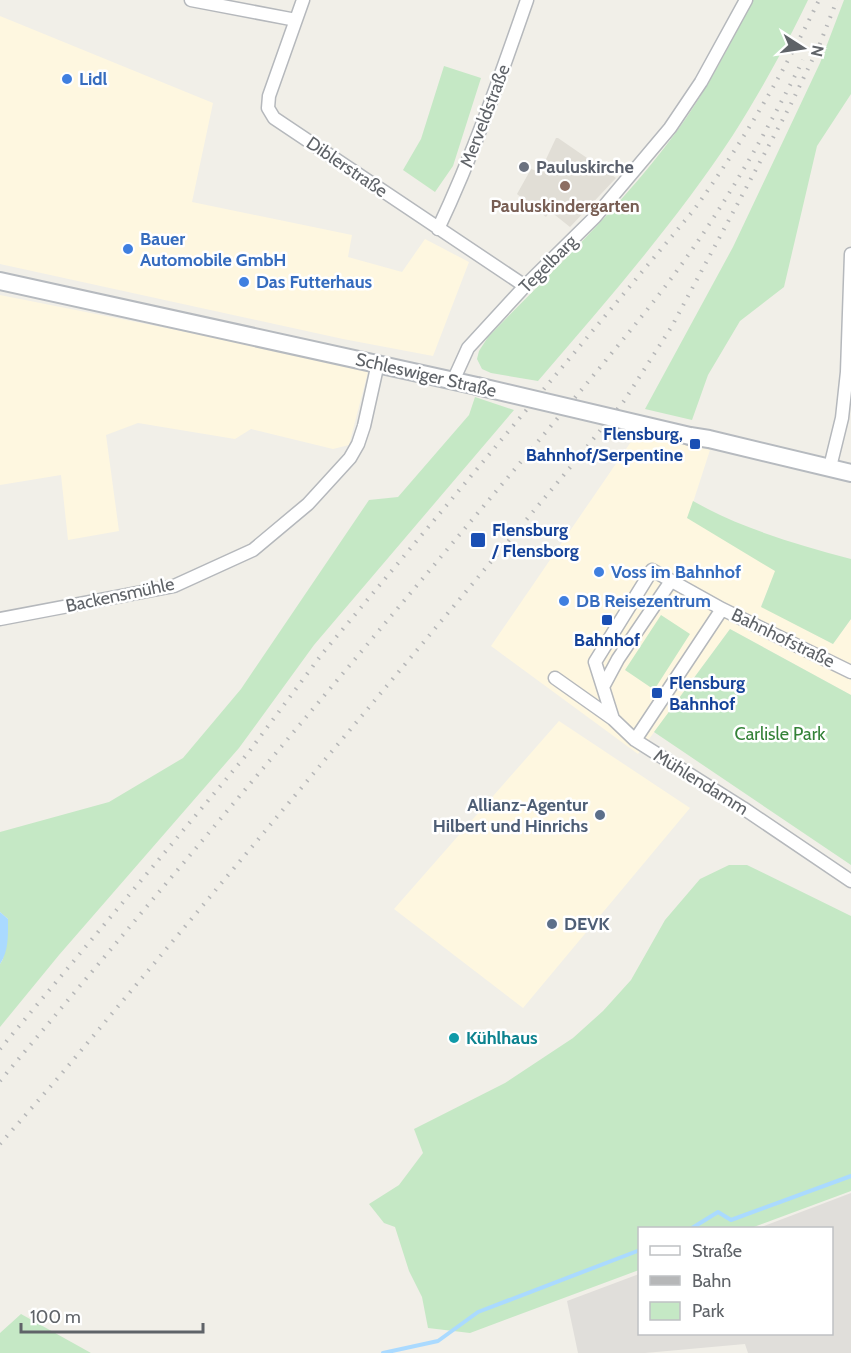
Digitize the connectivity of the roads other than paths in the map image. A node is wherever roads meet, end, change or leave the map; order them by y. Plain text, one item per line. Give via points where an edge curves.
1 (191, 0) edge
2 (303, 0) edge
3 (527, 0) edge
4 (746, 0) edge
5 (296, 20) junction
6 (438, 230) junction
7 (851, 254) edge
8 (0, 281) edge
9 (525, 286) junction
10 (378, 363) junction
11 (453, 381) junction
12 (830, 467) junction
13 (851, 474) edge
14 (671, 581) junction
15 (722, 609) junction
16 (0, 619) edge
17 (851, 672) edge
18 (555, 678) dead end
19 (603, 687) junction
20 (613, 719) junction
21 (635, 740) junction
22 (851, 881) edge

1 - 5 street
2 - 5 street, Diblerstraße
3 - 6 street, Merveldstraße via 491,104
4 - 9 street, Tegelbarg via 701,82 670,128 595,217
5 - 6 street, Diblerstraße via 269,96 268,108 274,118
6 - 9 street, Diblerstraße
7 - 12 street via 847,372 842,418
8 - 10 main road, Schleswiger Straße
9 - 11 street, Tegelbarg via 468,348
10 - 11 main road, Schleswiger Straße
10 - 16 street, Backensmühle via 364,426 350,458 308,504 253,550 174,586
11 - 12 main road, Schleswiger Straße, bridge
12 - 13 main road, Schleswiger Straße
14 - 15 street, Bahnhofstraße
14 - 19 street
14 - 19 street, Bahnhofstraße via 652,570 595,662
15 - 17 street, Bahnhofstraße
15 - 21 street
18 - 20 street, Mühlendamm
19 - 20 street
20 - 21 street, Mühlendamm
21 - 22 street, Mühlendamm

